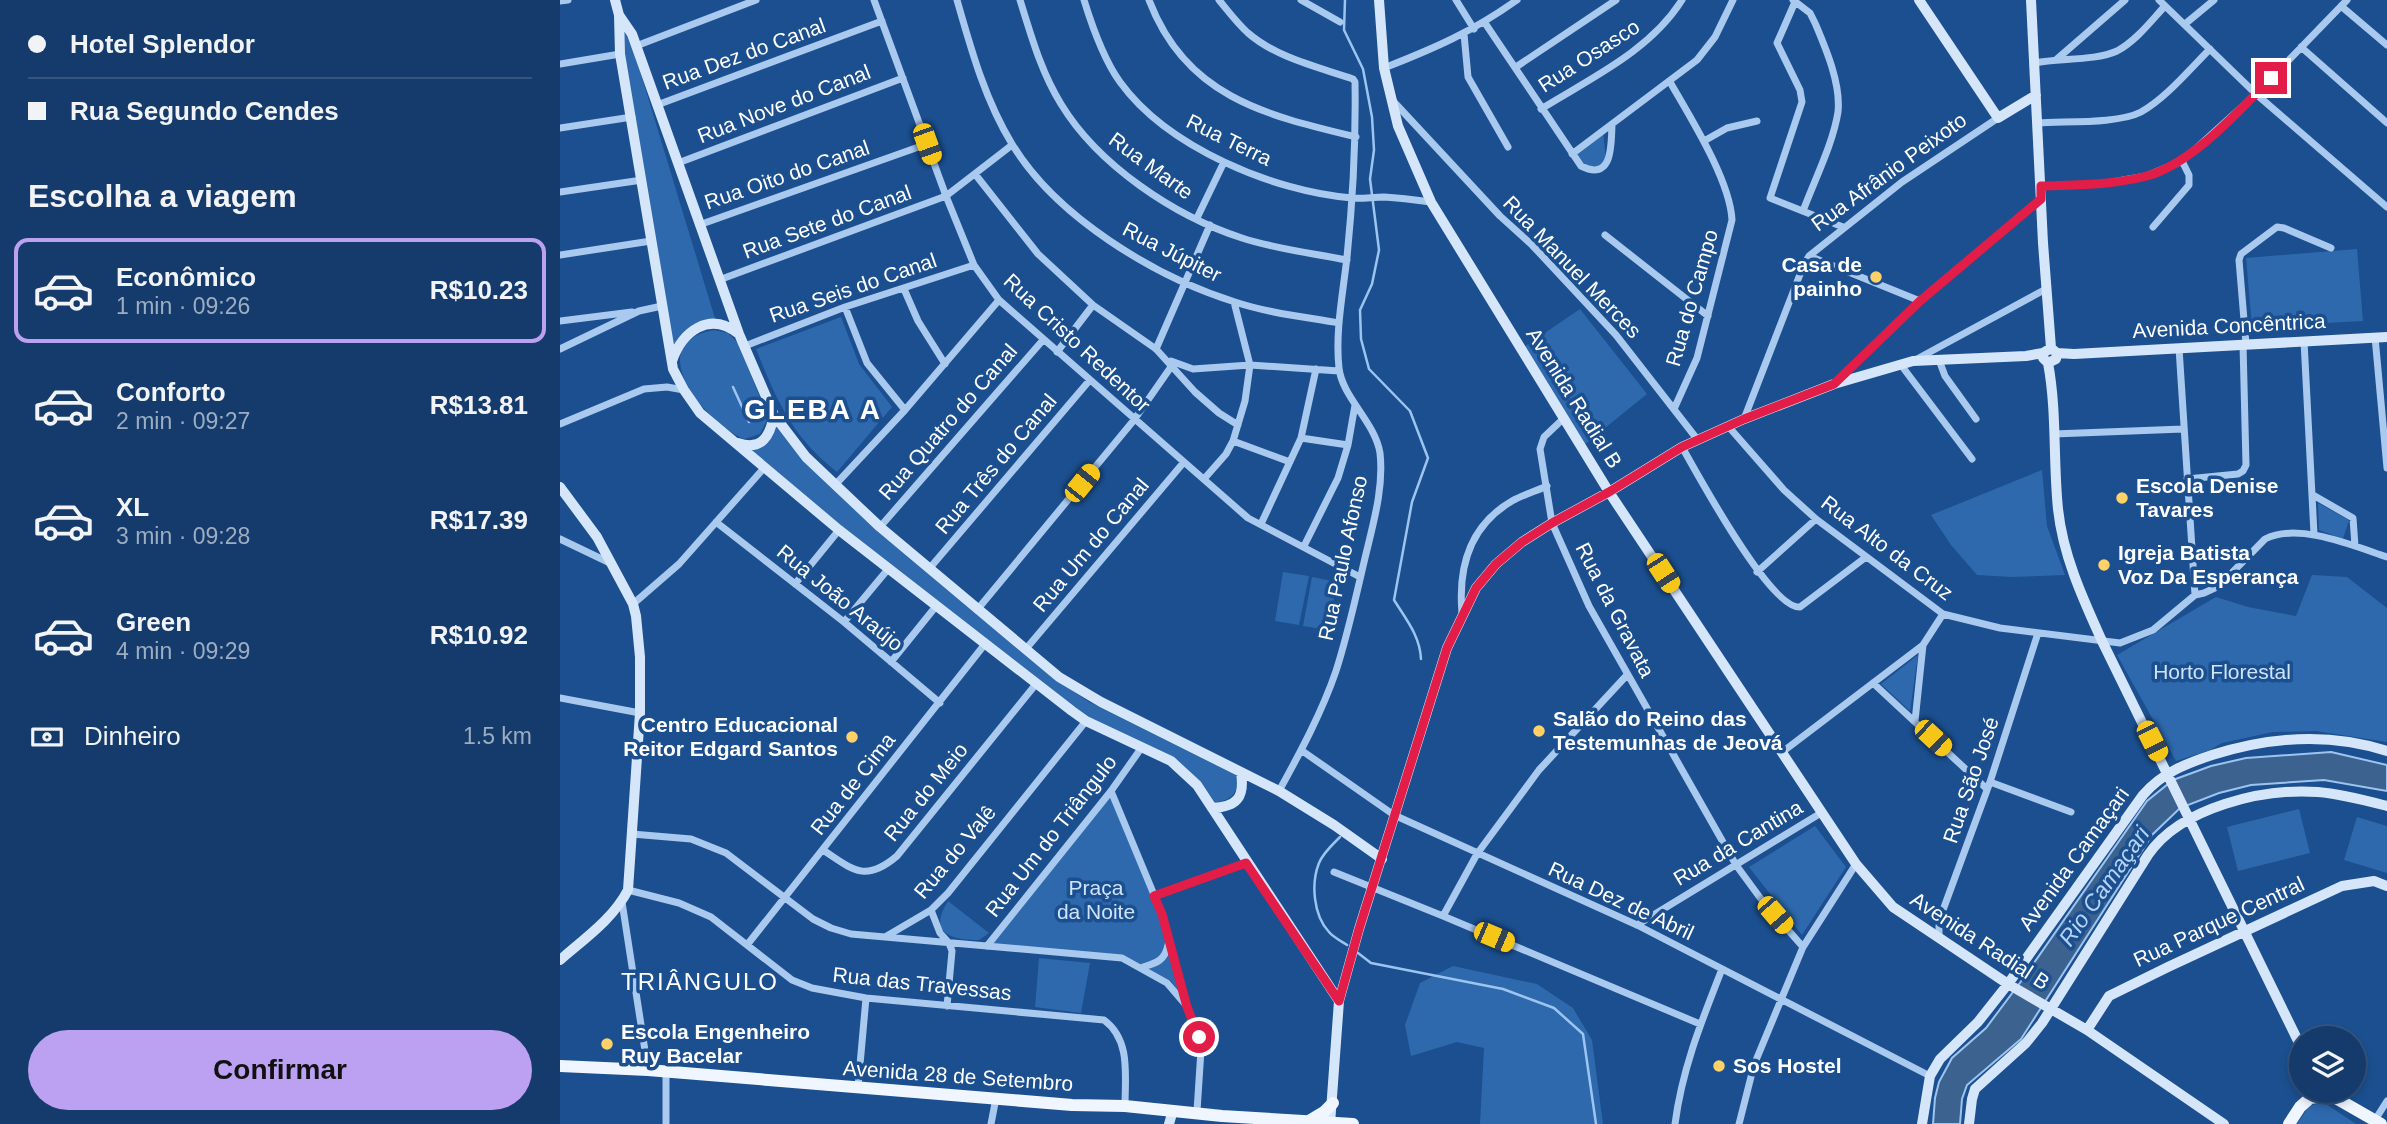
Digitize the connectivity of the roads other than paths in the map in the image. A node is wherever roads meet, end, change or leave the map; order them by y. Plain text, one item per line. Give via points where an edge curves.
1 (568, 0) edge
2 (615, 0) edge
3 (756, 0) edge
4 (874, 0) edge
5 (957, 0) edge
6 (1020, 0) edge
7 (1084, 0) edge
8 (1149, 0) edge
9 (1219, 0) edge
10 (1301, 0) edge
11 (1379, 0) edge
12 (1456, 0) edge
13 (1517, 0) edge
14 (1616, 0) edge
15 (1682, 0) edge
16 (1733, 0) edge
17 (1920, 0) edge
18 (2031, 0) edge
19 (2125, 0) edge
20 (2214, 0) edge
21 (560, 1) edge
22 (1794, 1) edge
23 (2162, 3) edge
24 (2344, 3) edge
25 (619, 15) junction
26 (882, 22) junction
27 (1340, 22) dead end
28 (1485, 23) junction
29 (2185, 24) junction
30 (1474, 29) junction
31 (1464, 34) junction
32 (2387, 45) edge
33 (636, 46) junction
34 (2301, 47) junction
35 (2210, 49) junction
36 (620, 54) junction
37 (2056, 59) junction
38 (642, 63) junction
39 (2035, 63) junction
40 (560, 64) edge
41 (1516, 67) junction
42 (623, 68) junction
43 (1384, 68) junction
44 (903, 78) junction
45 (1670, 82) junction
46 (2256, 94) junction
47 (2036, 95) junction
48 (1391, 99) junction
49 (657, 105) junction
50 (1541, 109) junction
51 (632, 117) junction
52 (1998, 118) junction
53 (1757, 121) dead end
54 (2038, 123) junction
55 (2387, 123) edge
56 (1415, 125) junction
57 (1612, 125) junction
58 (1398, 126) junction
59 (560, 128) edge
60 (1356, 137) junction
61 (1704, 141) junction
62 (927, 144) junction
63 (1013, 145) junction
64 (1508, 148) dead end
65 (1572, 154) junction
66 (2182, 161) junction
67 (1224, 162) junction
68 (678, 163) junction
69 (975, 174) junction
70 (642, 180) junction
71 (2041, 186) junction
72 (560, 192) edge
73 (946, 197) junction
74 (1353, 199) junction
75 (2041, 199) junction
76 (1431, 202) junction
77 (2387, 206) edge
78 (1803, 211) junction
79 (1197, 218) junction
80 (699, 225) junction
81 (1210, 225) junction
82 (1843, 227) junction
83 (2153, 227) dead end
84 (1605, 235) dead end
85 (651, 242) junction
86 (2331, 248) dead end
87 (560, 255) edge
88 (1809, 256) junction
89 (1347, 260) junction
90 (974, 265) junction
91 (719, 280) junction
92 (1185, 281) junction
93 (904, 289) junction
94 (2046, 289) junction
95 (999, 300) junction
96 (1920, 301) junction
97 (1234, 302) junction
98 (1093, 305) junction
99 (662, 306) junction
100 (845, 307) junction
101 (639, 311) junction
102 (1708, 316) junction
103 (560, 321) edge
104 (1339, 323) junction
105 (738, 334) junction
106 (2375, 337) junction
107 (2387, 337) edge
108 (1044, 340) junction
109 (2304, 341) junction
110 (2244, 344) junction
111 (745, 346) junction
112 (2179, 348) junction
113 (560, 349) edge
114 (1156, 349) junction
115 (1057, 352) junction
116 (2050, 356) junction
117 (1939, 360) junction
118 (1913, 361) junction
119 (672, 362) junction
120 (1171, 362) junction
121 (945, 364) junction
122 (1250, 365) junction
123 (1900, 365) junction
124 (1315, 369) junction
125 (1339, 370) junction
126 (1089, 380) junction
127 (1834, 384) junction
128 (684, 390) junction
129 (1355, 405) junction
130 (1674, 409) junction
131 (905, 410) junction
132 (2384, 414) edge
133 (774, 415) junction
134 (1563, 419) junction
135 (1744, 419) junction
136 (1976, 419) dead end
137 (1134, 420) junction
138 (560, 424) edge
139 (1238, 425) junction
140 (1728, 426) junction
141 (2183, 429) junction
142 (2054, 434) junction
143 (1300, 438) junction
144 (1697, 439) junction
145 (732, 442) junction
146 (1233, 442) junction
147 (1348, 445) junction
148 (1682, 447) junction
149 (1972, 459) dead end
150 (1184, 462) junction
151 (1290, 462) junction
152 (764, 468) junction
153 (2387, 468) edge
154 (1203, 479) junction
155 (2187, 479) junction
156 (835, 485) junction
157 (1547, 486) junction
158 (560, 487) edge
159 (1609, 492) junction
160 (2313, 495) junction
161 (1816, 519) junction
162 (716, 522) junction
163 (1552, 523) junction
164 (1261, 524) junction
165 (880, 527) junction
166 (839, 530) junction
167 (2314, 534) junction
168 (560, 538) edge
169 (1304, 546) junction
170 (2355, 546) junction
171 (1866, 557) junction
172 (2387, 557) edge
173 (614, 565) junction
174 (889, 568) junction
175 (929, 569) junction
176 (1757, 572) junction
177 (1360, 577) junction
178 (795, 584) junction
179 (2195, 594) junction
180 (634, 604) junction
181 (937, 605) junction
182 (977, 610) junction
183 (1462, 613) junction
184 (1943, 614) junction
185 (844, 622) junction
186 (2038, 633) junction
187 (2102, 641) junction
188 (985, 644) junction
189 (1923, 645) junction
190 (1025, 650) junction
191 (891, 662) junction
192 (1627, 675) junction
193 (1873, 683) junction
194 (1036, 684) junction
195 (560, 698) edge
196 (940, 703) junction
197 (640, 713) junction
198 (1086, 721) junction
199 (1915, 721) junction
200 (1142, 747) junction
201 (1301, 750) junction
202 (2387, 751) edge
203 (1782, 753) junction
204 (1241, 773) junction
205 (2169, 776) junction
206 (1255, 779) junction
207 (1988, 785) junction
208 (1243, 786) junction
209 (1111, 791) junction
210 (1279, 791) junction
211 (2387, 806) edge
212 (1212, 808) junction
213 (2071, 812) dead end
214 (1821, 813) junction
215 (1394, 815) junction
216 (2188, 815) junction
217 (632, 834) junction
218 (823, 850) junction
219 (1477, 853) junction
220 (1382, 859) junction
221 (1246, 863) junction
222 (1856, 864) junction
223 (1736, 865) junction
224 (1334, 873) dead end
225 (2387, 886) edge
226 (1372, 888) junction
227 (628, 890) junction
228 (1154, 896) junction
229 (786, 899) junction
230 (622, 902) junction
231 (931, 910) junction
232 (1443, 916) junction
233 (1637, 925) junction
234 (2244, 930) junction
235 (885, 937) junction
236 (1939, 938) junction
237 (1169, 942) junction
238 (949, 943) junction
239 (747, 945) junction
240 (987, 946) junction
241 (1803, 947) junction
242 (560, 960) edge
243 (1143, 968) junction
244 (1723, 970) junction
245 (2011, 985) junction
246 (866, 998) junction
247 (1781, 999) junction
248 (1339, 1001) junction
249 (947, 1006) junction
250 (1187, 1007) junction
251 (2048, 1008) junction
252 (1700, 1024) junction
253 (2291, 1026) edge
254 (2087, 1030) junction
255 (560, 1066) edge
256 (648, 1070) junction
257 (666, 1072) junction
258 (1930, 1076) junction
259 (858, 1087) junction
260 (996, 1098) junction
261 (2387, 1101) edge
262 (1333, 1103) junction
263 (2301, 1103) edge
264 (2304, 1103) edge
265 (2344, 1103) edge
266 (1125, 1106) junction
267 (2300, 1107) junction
268 (1173, 1110) junction
269 (1197, 1111) junction
270 (2370, 1120) edge
271 (1309, 1122) edge
272 (1331, 1123) edge
273 (666, 1124) edge
274 (991, 1124) edge
275 (1169, 1124) edge
276 (1353, 1124) edge
277 (1675, 1124) edge
278 (1738, 1124) edge
279 (1922, 1124) edge
280 (1969, 1124) edge
281 (2224, 1124) edge
282 (2290, 1124) edge

1 - 21 street
2 - 25 street
3 - 33 street
4 - 26 street, Rua Cristo Redentor
5 - 63 street, Rua Júpiter via 975,61
6 - 79 street, Rua Marte via 1035,50 1059,102 1082,136 1120,170
7 - 67 street, Rua Terra via 1119,81 1147,113 1186,143
8 - 60 street via 1166,37 1182,58 1217,88 1257,110
9 - 60 street, Rua Paulo Afonso via 1249,34 1272,48 1353,79
10 - 27 street
11 - 43 street, Avenida Radial B
12 - 30 street
13 - 28 street
14 - 41 street
15 - 50 street, Rua Osasco via 1659,31
16 - 45 street via 1716,37 1697,61
17 - 52 street
18 - 39 street
19 - 37 street
20 - 29 street
22 - 78 street via 1815,23 1838,94 1832,134
22 - 78 street via 1777,43 1802,102 1770,196
23 - 29 street
23 - 37 street via 2139,34 2117,51
24 - 32 street
24 - 34 street
25 - 33 street
25 - 36 street
26 - 44 street, Rua Cristo Redentor
26 - 49 street, Rua Dez do Canal
28 - 30 street
28 - 41 street
29 - 35 street
30 - 31 street
31 - 43 street
31 - 64 street via 1468,78
33 - 38 street
34 - 46 street
34 - 55 street
35 - 46 street
35 - 54 street via 2141,112 2123,118
36 - 40 street
36 - 42 street
37 - 39 street
38 - 42 street via 631,61
38 - 49 street
39 - 47 street
41 - 50 street
42 - 51 street
43 - 48 street, Avenida Radial B
44 - 62 street, Rua Cristo Redentor
44 - 68 street, Rua Nove do Canal
45 - 57 street
45 - 61 street, Rua do Campo
46 - 66 street
46 - 77 street
47 - 52 street, Rua Afrânio Peixoto
47 - 54 street
48 - 56 street, Rua Manuel Merces
48 - 58 street, Avenida Radial B
49 - 68 street
50 - 65 street
51 - 59 street
51 - 70 street
52 - 82 street, Rua Afrânio Peixoto
53 - 61 street via 1727,128
54 - 71 street
56 - 58 street
56 - 130 street, Rua Manuel Merces via 1616,335
57 - 65 street
57 - 65 street via 1610,156 1604,166 1583,168
58 - 76 street, Avenida Radial B
60 - 74 street, Rua Paulo Afonso
61 - 102 street, Rua do Campo via 1730,202 1732,220
62 - 73 street, Rua Cristo Redentor
62 - 80 street, Rua Oito do Canal
63 - 69 street, Rua Sete do Canal
63 - 92 street, Rua Júpiter via 1070,212 1128,253
66 - 71 street via 2146,176 2101,184
66 - 83 street via 2189,185
67 - 74 street, Rua Terra via 1293,187
67 - 79 street
68 - 80 street
69 - 73 street, Rua Sete do Canal
69 - 98 street via 1038,254
70 - 72 street
70 - 85 street
71 - 75 street
73 - 90 street, Rua Cristo Redentor
73 - 91 street, Rua Sete do Canal
74 - 76 street, Rua Terra
74 - 89 street, Rua Paulo Afonso
75 - 94 street
75 - 96 street
76 - 134 street, Avenida Radial B
78 - 82 street
79 - 81 street, Rua Marte
80 - 91 street
81 - 89 street, Rua Marte via 1243,238
81 - 92 street
82 - 88 street, Rua Afrânio Peixoto
84 - 102 street
85 - 87 street
85 - 99 street
86 - 110 street via 2277,227 2241,254
88 - 96 street
88 - 135 street, Rua Afrânio Peixoto
89 - 104 street, Rua Paulo Afonso
90 - 93 street, Rua Seis do Canal
90 - 95 street, Rua Cristo Redentor
91 - 105 street
92 - 97 street, Rua Júpiter
92 - 114 street
93 - 100 street, Rua Seis do Canal
93 - 121 street
94 - 116 street
94 - 118 street
95 - 108 street, Rua Cristo Redentor
95 - 121 street
96 - 127 street
97 - 104 street, Rua Júpiter
97 - 122 street
98 - 114 street
98 - 115 street
99 - 101 street
99 - 119 street
100 - 111 street, Rua Seis do Canal
100 - 131 street via 867,363
101 - 103 street
101 - 113 street
102 - 130 street, Rua do Campo via 1697,358
104 - 125 street, Rua Paulo Afonso
105 - 111 street
105 - 119 street via 726,326 704,325 687,333
106 - 107 street, Avenida Concêntrica
106 - 109 street, Avenida Concêntrica
106 - 132 street
108 - 115 street, Rua Cristo Redentor
108 - 165 street, Rua Quatro do Canal
109 - 110 street, Avenida Concêntrica
109 - 160 street
110 - 112 street, Avenida Concêntrica
110 - 155 street via 2246,465 2238,474
111 - 133 street
112 - 116 street, Avenida Concêntrica
112 - 141 street
114 - 120 street
115 - 126 street, Rua Cristo Redentor
116 - 117 street, Avenida Concêntrica
116 - 142 street
117 - 118 street, Avenida Concêntrica
117 - 136 street
118 - 123 street, Avenida Concêntrica
119 - 128 street
120 - 122 street via 1193,369
120 - 137 street
120 - 139 street via 1195,392
121 - 131 street
122 - 124 street
122 - 139 street
123 - 127 street, Avenida Concêntrica
123 - 149 street
124 - 125 street
124 - 143 street
125 - 129 street, Rua Paulo Afonso
126 - 137 street, Rua Cristo Redentor
126 - 175 street, Rua Três do Canal
127 - 135 street, Avenida Concêntrica
128 - 138 street via 645,388
128 - 145 street via 700,414
129 - 147 street
129 - 177 street, Rua Paulo Afonso via 1374,432 1381,482
130 - 144 street, Rua Manuel Merces
131 - 156 street
132 - 153 street
133 - 145 street via 771,431 759,443
133 - 156 street
134 - 157 street, Rua da Gravata via 1541,442
134 - 159 street, Avenida Radial B
135 - 140 street, Avenida Concêntrica
137 - 150 street, Rua Cristo Redentor
137 - 182 street
139 - 146 street
140 - 144 street, Avenida Concêntrica
140 - 161 street, Rua Alto da Cruz
141 - 142 street
141 - 155 street
142 - 187 street via 2064,544
143 - 147 street
143 - 151 street
144 - 148 street, Avenida Concêntrica
145 - 152 street
146 - 151 street
146 - 154 street
147 - 169 street via 1338,478
148 - 159 street, Avenida Concêntrica
148 - 176 street
150 - 154 street, Rua Cristo Redentor
150 - 190 street, Rua Um do Canal
151 - 164 street
152 - 162 street
152 - 166 street
154 - 164 street, Rua Cristo Redentor
155 - 179 street
156 - 165 street
157 - 163 street, Rua da Gravata
157 - 183 street via 1513,500 1483,523 1462,568
158 - 173 street
159 - 163 street, Avenida Concêntrica
159 - 203 street, Avenida Radial B
160 - 167 street
160 - 170 street via 2353,518
161 - 171 street, Rua Alto da Cruz
161 - 176 street
162 - 178 street, Rua João Araújo
162 - 180 street via 679,564
163 - 183 street, Avenida Concêntrica via 1496,564
163 - 192 street, Rua da Gravata via 1589,607
164 - 169 street, Rua Cristo Redentor
165 - 175 street
166 - 174 street
166 - 178 street
167 - 170 street, Rua Alto da Cruz
167 - 179 street, Rua Alto da Cruz via 2265,539 2219,586
168 - 173 street
169 - 177 street, Rua Cristo Redentor
170 - 172 street, Rua Alto da Cruz
171 - 176 street via 1796,608
171 - 184 street, Rua Alto da Cruz
173 - 180 street
174 - 181 street
174 - 185 street
175 - 182 street
177 - 201 street, Rua Paulo Afonso via 1335,674
178 - 185 street, Rua João Araújo
179 - 187 street, Rua Alto da Cruz via 2153,630 2120,643
180 - 197 street
181 - 188 street
181 - 191 street
182 - 190 street
183 - 215 street, Avenida Concêntrica
184 - 186 street, Rua Alto da Cruz
184 - 189 street
185 - 191 street, Rua João Araújo
186 - 187 street, Rua Alto da Cruz
186 - 207 street, Rua São José
187 - 205 street
188 - 194 street
188 - 196 street, Rua de Cima
189 - 193 street
189 - 199 street
190 - 204 street via 1101,702
191 - 196 street, Rua João Araújo
192 - 219 street via 1539,770
192 - 223 street, Rua da Gravata
193 - 199 street
193 - 203 street
194 - 198 street
194 - 218 street, Rua do Meio via 887,865 862,873
195 - 197 street
196 - 218 street, Rua de Cima
197 - 217 street
198 - 200 street
198 - 231 street, Rua do Valê
199 - 207 street
200 - 209 street, Rua Um do Triângulo
200 - 212 street via 1172,762
201 - 210 street, Rua Paulo Afonso
201 - 215 street, Rua Dez de Abril
202 - 205 street, Avenida Camaçari via 2337,740 2288,738 2244,745
203 - 214 street, Avenida Radial B
204 - 206 street
204 - 208 street
205 - 216 street
205 - 245 street, Avenida Camaçari via 2155,781 2143,795
206 - 208 street
206 - 210 street
207 - 213 street
207 - 236 street, Rua São José via 1943,910
208 - 212 street via 1234,802
209 - 228 street
209 - 240 street, Rua Um do Triângulo
210 - 220 street
211 - 216 street via 2340,795 2284,793
212 - 221 street
214 - 222 street, Avenida Radial B
214 - 223 street, Rua da Cantina
215 - 219 street, Rua Dez de Abril
215 - 220 street, Avenida Concêntrica
216 - 234 street
216 - 251 street via 2156,843
217 - 227 street
217 - 229 street via 691,839 726,853
218 - 229 street, Rua de Cima
219 - 232 street
219 - 233 street, Rua Dez de Abril
220 - 226 street, Avenida Concêntrica
221 - 228 street
221 - 248 street
222 - 236 street, Avenida Radial B via 1893,907
222 - 241 street
223 - 233 street, Rua da Cantina
223 - 241 street, Rua da Gravata
224 - 226 street
225 - 234 street, Rua Parque Central via 2374,881 2342,886
226 - 232 street
226 - 248 street, Avenida Concêntrica
227 - 230 street
227 - 239 street, Rua das Travessas via 679,902 710,917
228 - 237 street
229 - 235 street via 831,928
229 - 239 street, Rua de Cima
230 - 242 street
230 - 256 street
231 - 235 street, Rua do Valê
231 - 238 street
232 - 252 street
233 - 244 street, Rua Dez de Abril
234 - 253 street
234 - 254 street, Rua Parque Central via 2109,996
235 - 238 street
236 - 245 street, Avenida Radial B
237 - 243 street via 1161,960
237 - 250 street
238 - 240 street
238 - 249 street
239 - 246 street, Rua das Travessas via 792,980 822,991
240 - 243 street via 1122,958
241 - 247 street
243 - 250 street via 1167,983
244 - 247 street, Rua Dez de Abril
244 - 252 street
245 - 251 street, Avenida Radial B
245 - 258 street, Avenida Camaçari via 1940,1059
246 - 249 street, Rua das Travessas
246 - 259 street
247 - 258 street, Rua Dez de Abril
247 - 278 street via 1754,1065
248 - 262 street, Avenida Concêntrica
249 - 266 street, Rua das Travessas via 1104,1020 1113,1026 1123,1045
250 - 269 street via 1201,1050
251 - 254 street, Avenida Radial B
251 - 280 street via 2026,1043 1975,1089
252 - 277 street via 1683,1075
254 - 281 street, Avenida Radial B
255 - 256 main road, Avenida 28 de Setembro
256 - 257 main road, Avenida 28 de Setembro
257 - 259 main road, Avenida 28 de Setembro
257 - 273 street
258 - 279 street, Avenida Camaçari
259 - 260 main road, Avenida 28 de Setembro
260 - 266 main road, Avenida 28 de Setembro
260 - 274 street
261 - 270 street
262 - 271 main road
262 - 272 street, Avenida Concêntrica
263 - 267 street
264 - 267 main road
265 - 270 main road
266 - 268 main road, Avenida 28 de Setembro
267 - 282 main road
268 - 269 main road, Avenida 28 de Setembro
268 - 275 street
269 - 271 main road, Avenida 28 de Setembro
271 - 272 main road, Avenida 28 de Setembro
272 - 276 main road, Avenida 28 de Setembro

